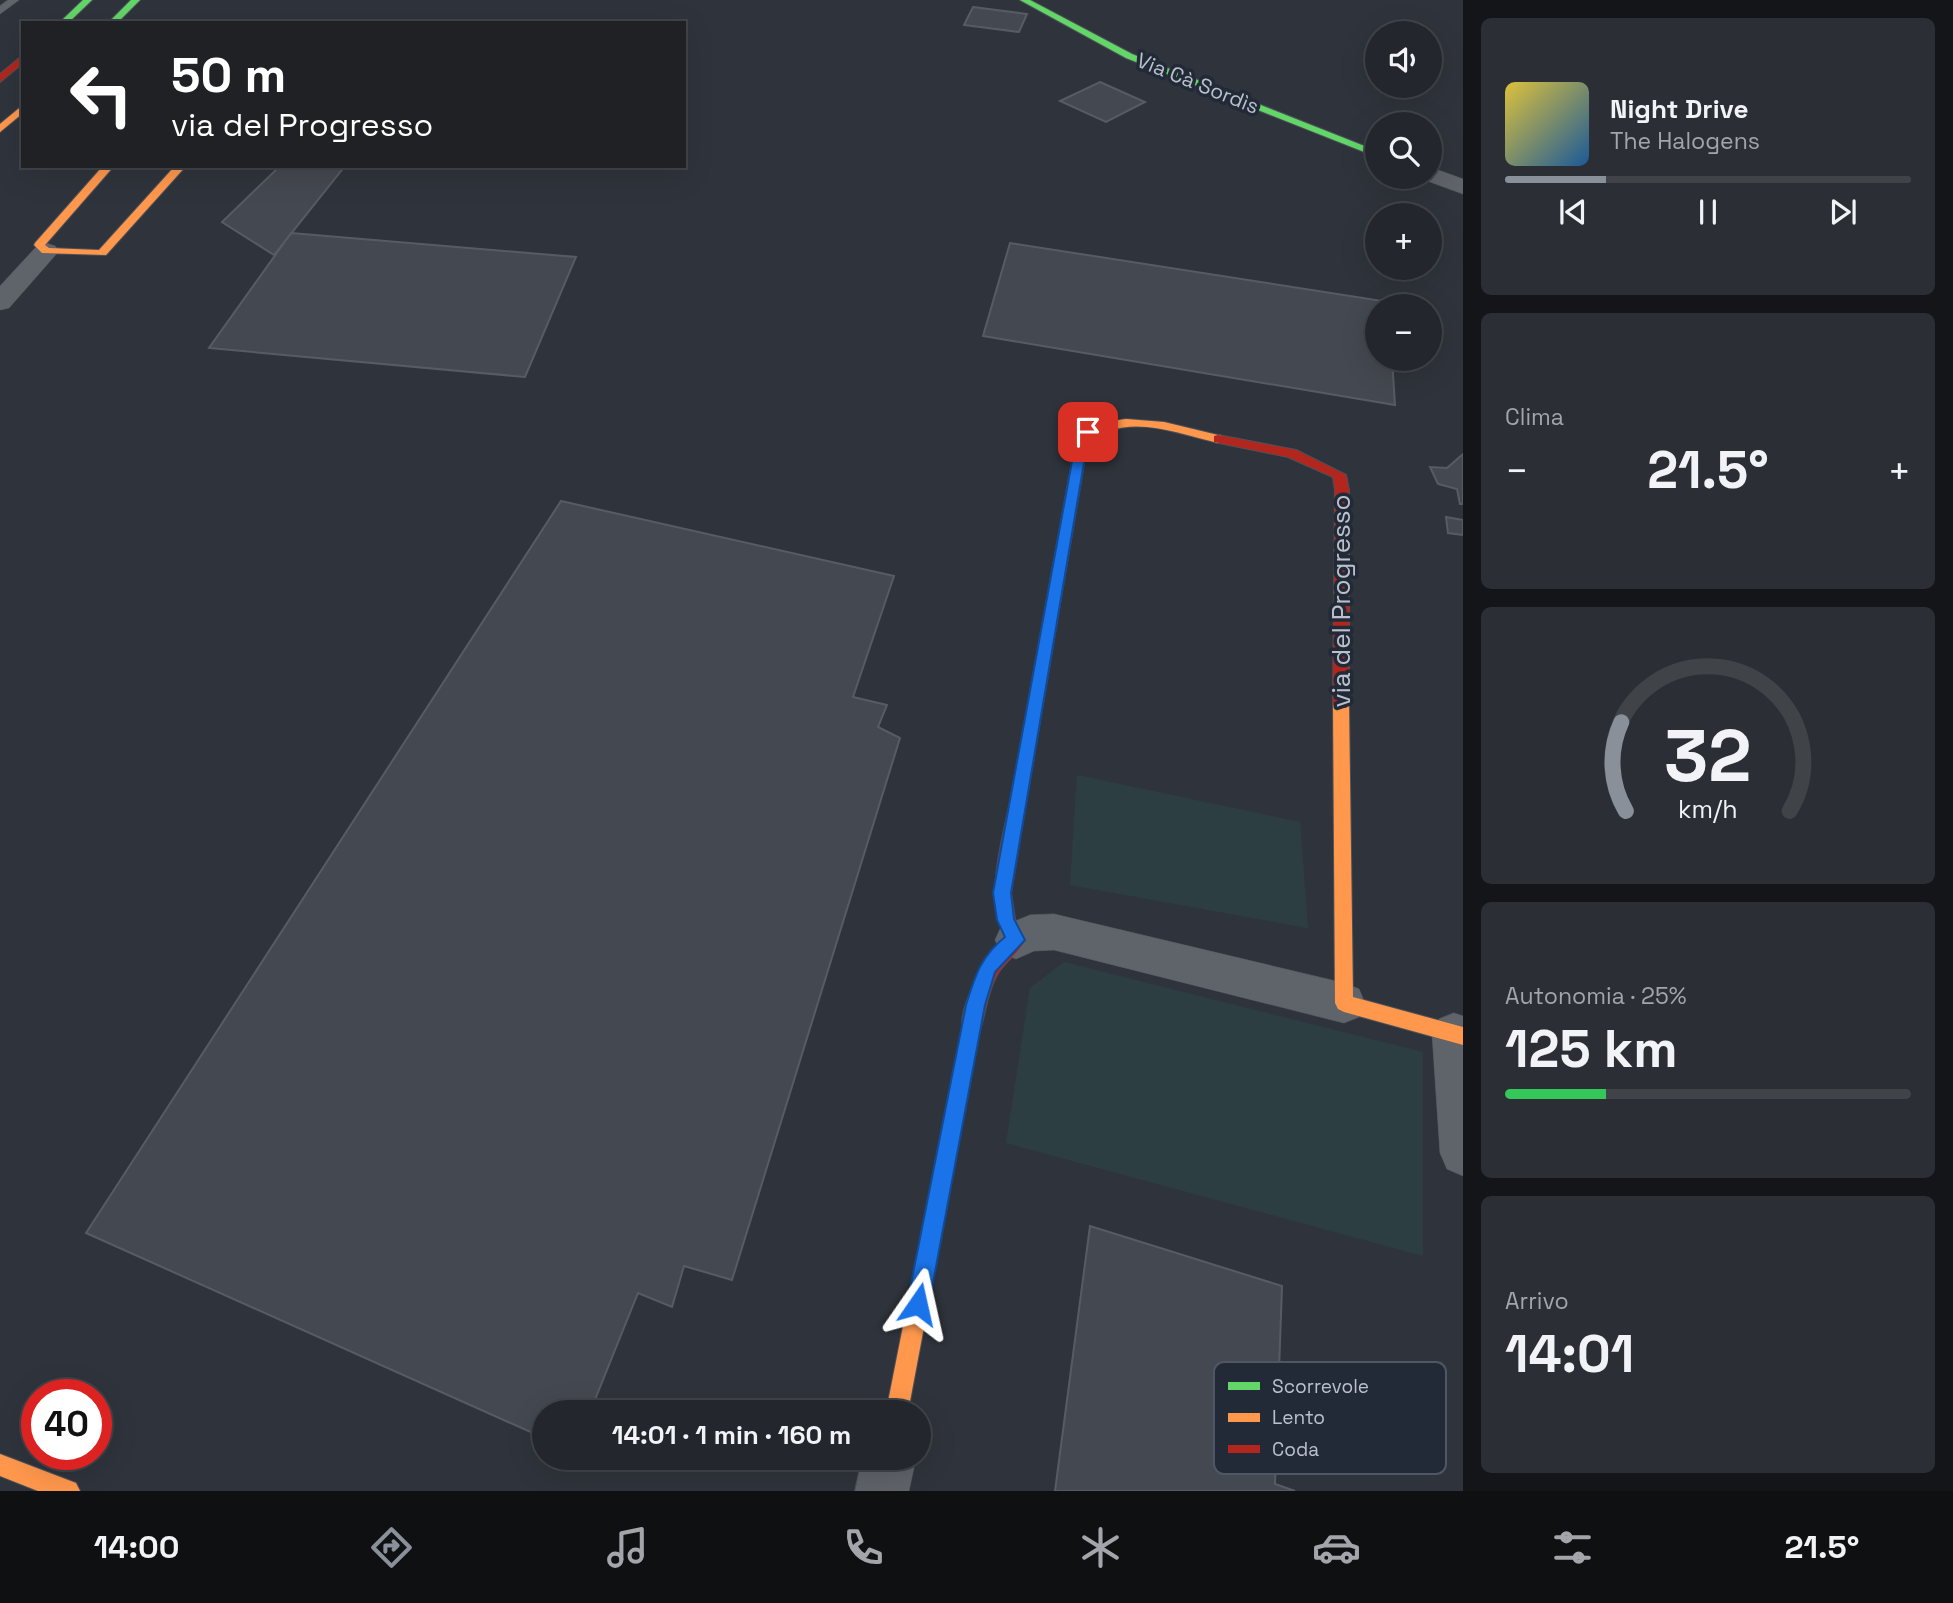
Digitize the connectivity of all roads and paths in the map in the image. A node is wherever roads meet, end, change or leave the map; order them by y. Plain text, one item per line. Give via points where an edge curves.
1 (14, 0) edge
2 (88, 0) edge
3 (136, 0) edge
4 (1024, 0) edge
5 (0, 11) edge
6 (64, 21) edge
7 (114, 21) edge
8 (21, 60) edge
9 (0, 79) edge
10 (21, 110) edge
11 (0, 130) edge
12 (1365, 149) edge
13 (107, 168) edge
14 (179, 168) edge
15 (1442, 179) edge
16 (1463, 187) edge
17 (46, 251) junction
18 (0, 302) edge
19 (1016, 940) junction
20 (1344, 1003) junction
21 (1459, 1035) edge
22 (1463, 1153) edge
23 (899, 1400) edge
24 (0, 1465) edge
25 (886, 1470) edge
26 (68, 1491) edge
27 (882, 1491) edge

1 - 5 lane
2 - 6 main road
3 - 7 main road
4 - 12 main road, Via Cà Sordìs via 1129,55
8 - 9 main road
10 - 11 main road
13 - 17 main road via 39,245
14 - 17 main road via 102,253
15 - 16 street
17 - 18 street
19 - 20 street via 1030,933 1054,932
19 - 20 main road, via del Progresso via 1006,920 1002,893 1081,445 1088,432 1106,422 1128,421 1291,453 1339,475
19 - 23 main road via 987,968 976,1005
20 - 21 main road
21 - 22 street
24 - 26 main road
25 - 27 street

